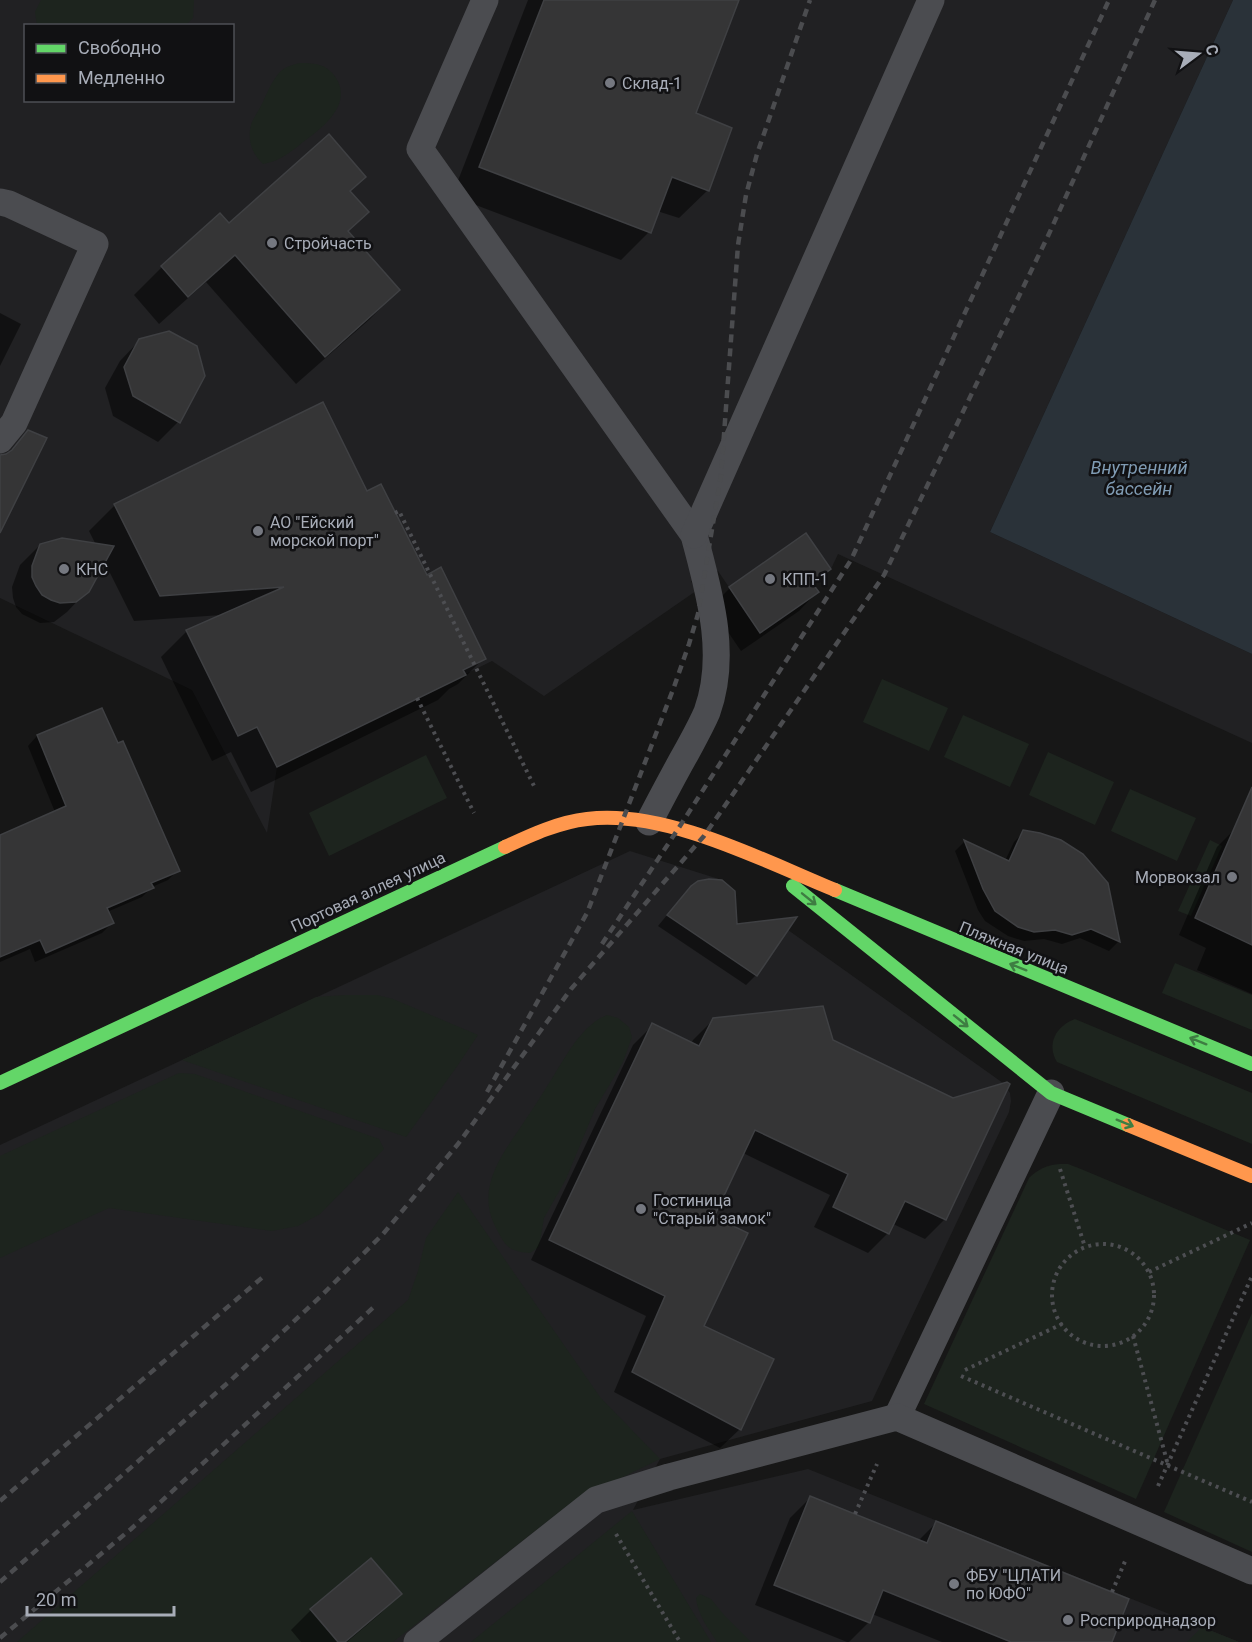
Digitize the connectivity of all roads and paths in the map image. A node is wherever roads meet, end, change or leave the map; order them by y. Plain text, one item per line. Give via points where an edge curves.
1 (485, 0) edge
2 (931, 0) edge
3 (0, 202) edge
4 (0, 440) edge
5 (396, 513) dead end
6 (694, 535) junction
7 (417, 698) dead end
8 (538, 794) dead end
9 (649, 822) junction
10 (478, 823) dead end
11 (764, 862) junction
12 (1252, 1064) edge
13 (0, 1083) edge
14 (1051, 1093) junction
15 (1057, 1161) dead end
16 (1252, 1176) edge
17 (1252, 1223) edge
18 (1085, 1247) junction
19 (1149, 1272) junction
20 (1252, 1276) edge
21 (1062, 1324) junction
22 (1133, 1336) junction
23 (897, 1417) junction
24 (1168, 1465) junction
25 (864, 1492) dead end
26 (596, 1500) junction
27 (1252, 1502) edge
28 (855, 1514) dead end
29 (1142, 1524) junction
30 (1252, 1571) edge
31 (1112, 1592) dead end
32 (417, 1642) edge
33 (680, 1642) edge

1 - 6 lane via 420,149
2 - 6 lane
3 - 4 lane via 95,244 14,423
5 - 8 path via 399,511
6 - 9 lane via 716,636 715,674 704,720
7 - 10 path
9 - 11 street, Портовая аллея улица via 704,836
9 - 13 street, Портовая аллея улица via 624,818 580,820 519,840
12 -> 11 street, Пляжная улица
11 -> 14 street
14 -> 16 street
14 - 23 lane
15 - 18 path
17 - 19 path
18 - 19 path via 1110,1244 1123,1248
18 - 21 path via 1071,1255 1056,1275 1052,1292
19 - 22 path via 1154,1289 1153,1307 1146,1323
20 - 24 path
21 - 22 path via 1075,1337 1100,1345 1118,1344
21 - 24 path via 957,1374
22 - 24 path
23 - 26 lane via 669,1476
23 - 29 lane
24 - 27 path
24 - 29 path
25 - 28 path
26 - 32 lane
26 - 33 path
29 - 30 lane
29 - 31 path

